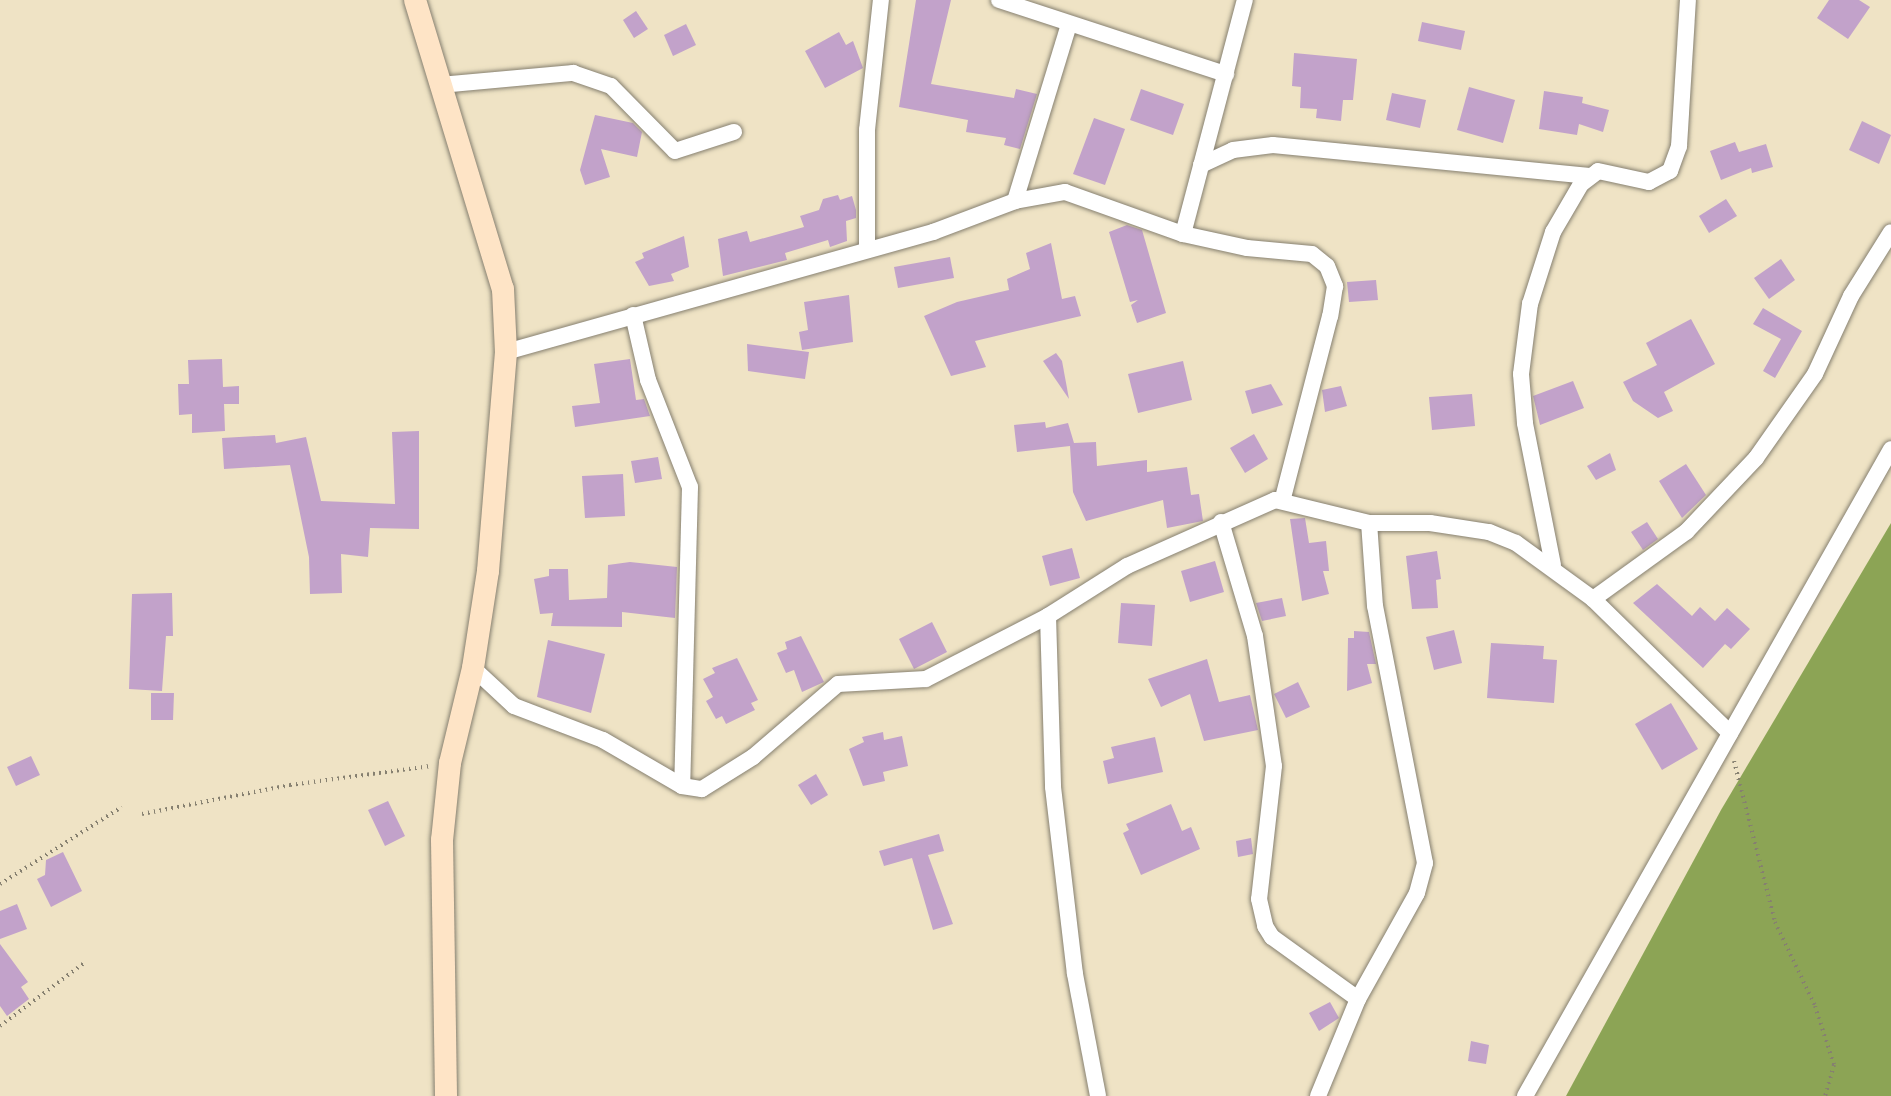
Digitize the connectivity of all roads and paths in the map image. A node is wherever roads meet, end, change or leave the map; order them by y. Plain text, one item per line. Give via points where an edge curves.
1 (415, 0) edge
2 (881, 0) edge
3 (999, 0) edge
4 (1245, 0) edge
5 (1688, 0) edge
6 (1069, 24) junction
7 (1226, 74) junction
8 (440, 85) junction
9 (734, 132) dead end
10 (1201, 165) junction
11 (1589, 176) junction
12 (1015, 201) junction
13 (1891, 232) edge
14 (1183, 234) junction
15 (867, 250) junction
16 (633, 315) junction
17 (506, 352) junction
18 (1891, 448) edge
19 (1282, 501) junction
20 (1221, 522) junction
21 (1369, 523) junction
22 (1553, 566) junction
23 (1593, 599) junction
24 (1048, 616) junction
25 (473, 668) junction
26 (1730, 733) junction
27 (450, 763) junction
28 (682, 786) junction
29 (122, 807) dead end
30 (142, 814) dead end
31 (0, 884) edge
32 (83, 964) dead end
33 (1358, 999) junction
34 (0, 1026) edge
35 (446, 1096) edge
36 (1098, 1096) edge
37 (1318, 1096) edge
38 (1525, 1096) edge
39 (1825, 1096) edge

1 - 8 street
2 - 15 street via 867,130
3 - 6 street
4 - 7 street
5 - 11 street via 1679,146 1671,171 1650,182 1611,171
6 - 7 street
6 - 12 street
7 - 10 street
8 - 9 street via 573,73 611,86 675,151
8 - 17 street via 503,290
10 - 11 street via 1233,150 1273,146
10 - 14 street
11 - 22 street via 1553,232 1523,336 1525,423
12 - 14 street via 1074,194
12 - 15 street
13 - 23 street via 1851,296 1815,374 1749,466 1686,532
14 - 19 street via 1312,254 1334,279 1330,316
15 - 16 street
16 - 17 street
16 - 28 street via 648,380 690,488
17 - 25 street via 498,484
18 - 26 street
19 - 20 street
19 - 21 street
20 - 24 street via 1127,566
20 - 33 street via 1255,636 1274,766 1259,899 1265,926 1272,937
21 - 22 street via 1411,522 1489,532
21 - 33 street via 1375,606 1413,813 1425,852 1417,893
22 - 23 street
23 - 26 street
24 - 28 street via 926,680 838,684 723,777 702,789
24 - 36 street via 1053,787 1075,974
25 - 27 street
25 - 28 street via 514,706 603,740
26 - 38 street
26 - 39 path via 1775,922 1815,1006 1834,1065
27 - 30 path via 290,785
27 - 35 street via 440,959
29 - 31 path
32 - 34 path
33 - 37 street

